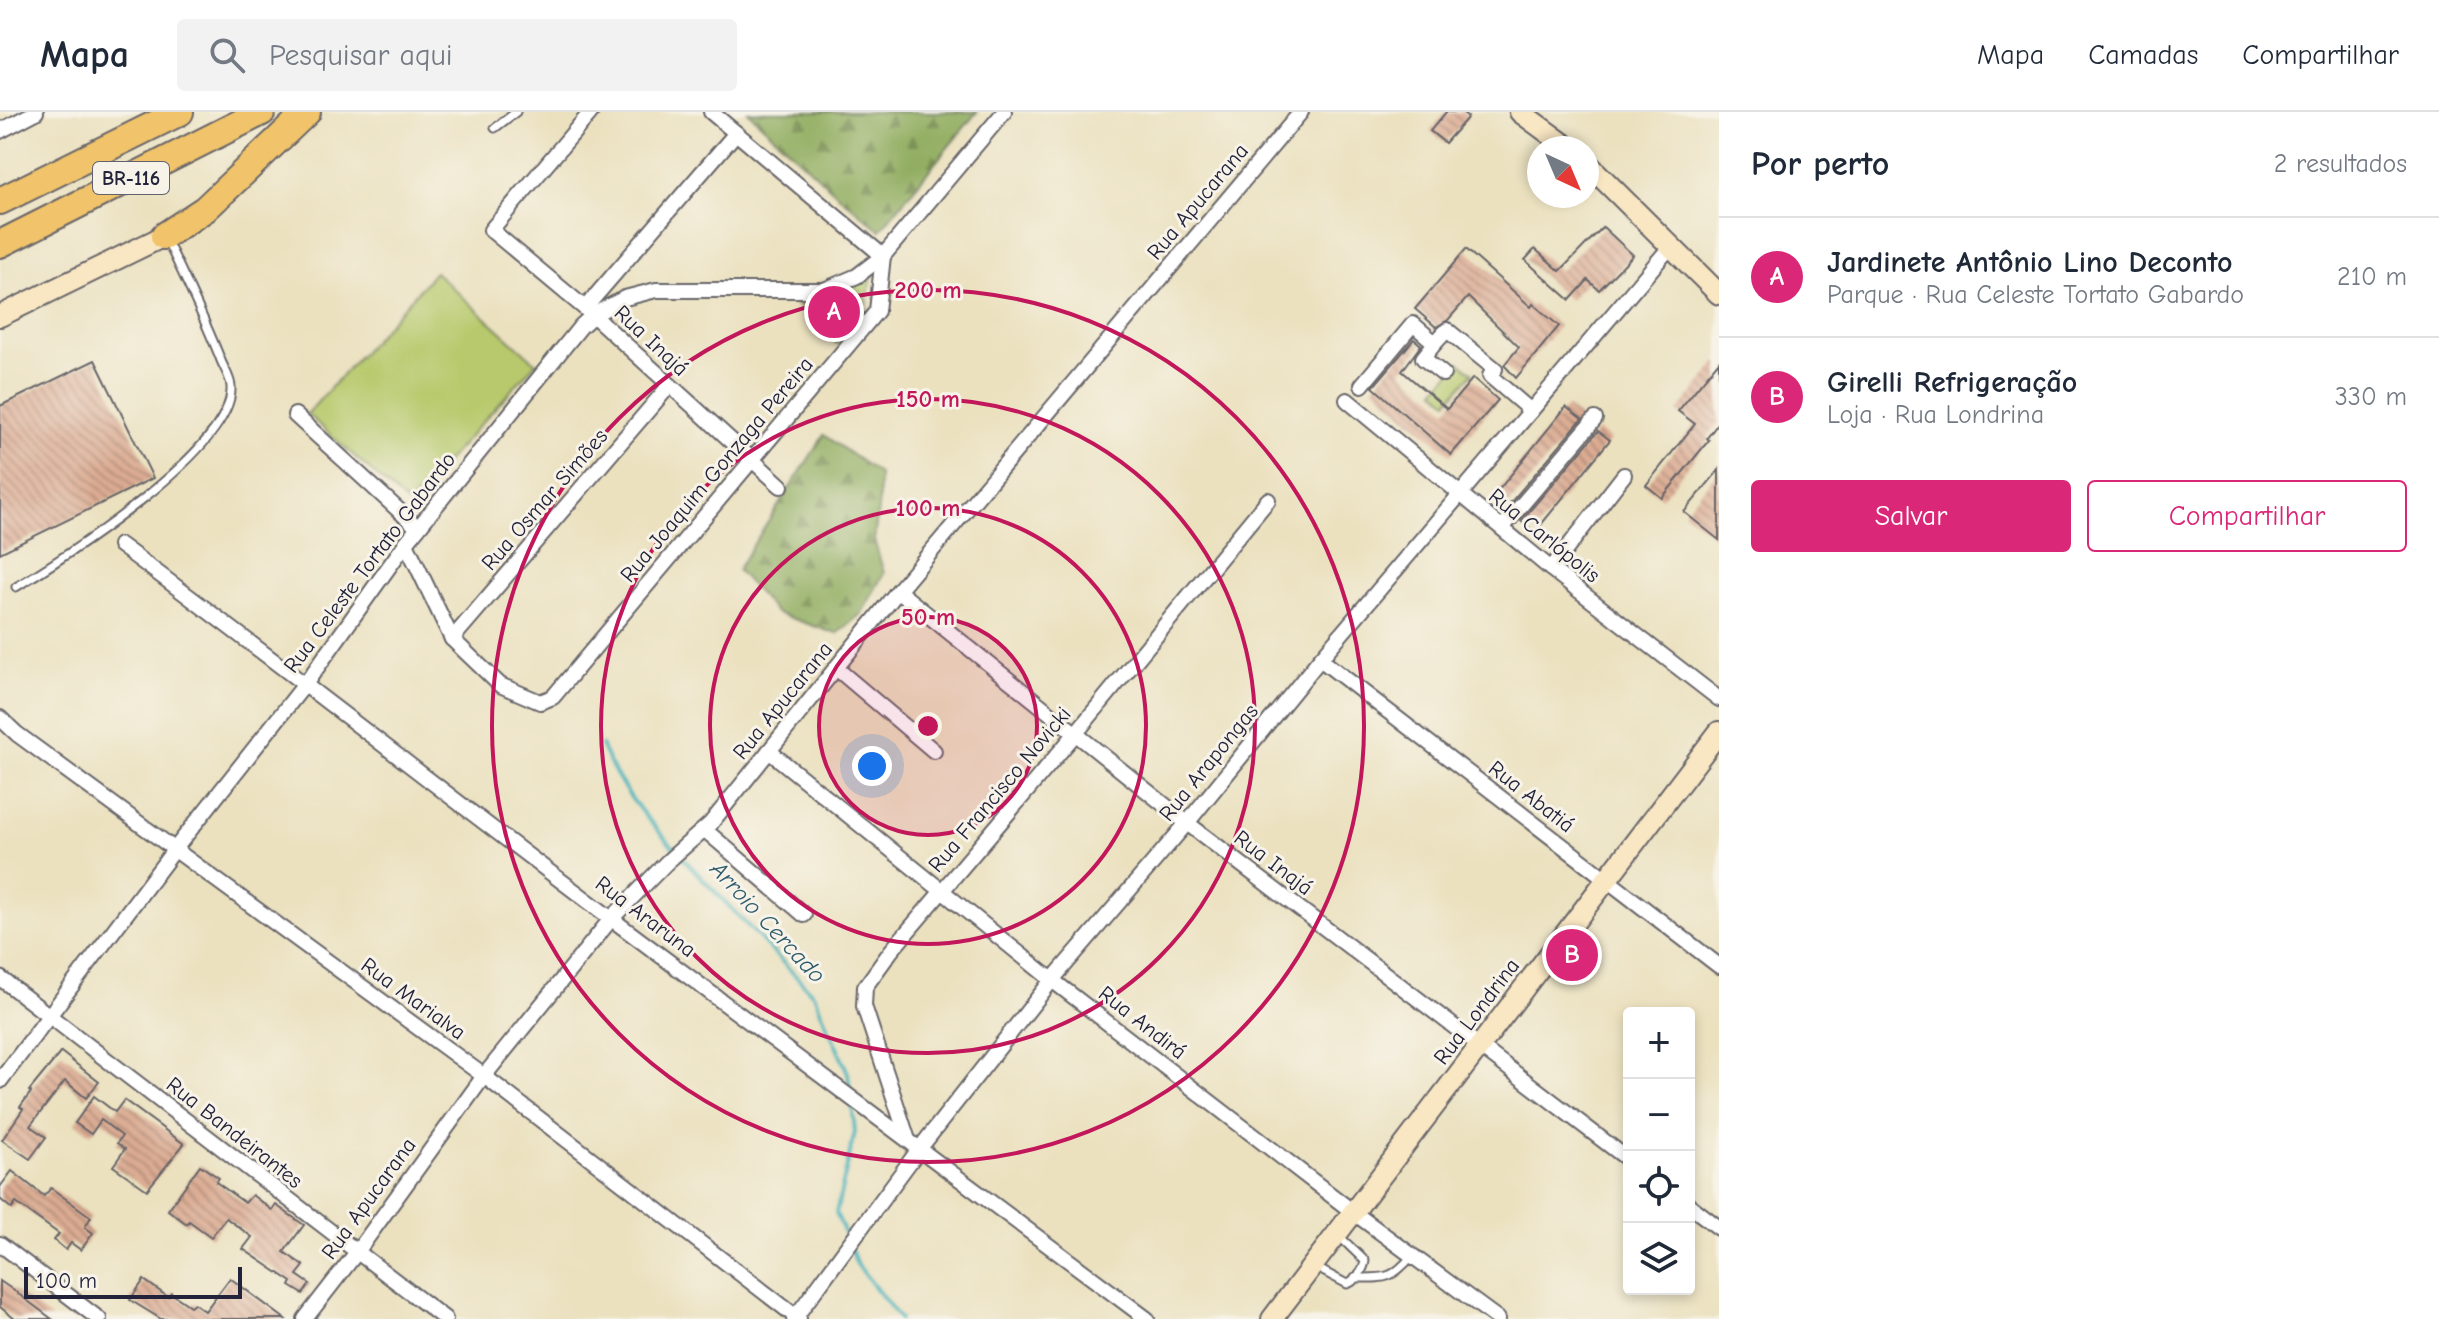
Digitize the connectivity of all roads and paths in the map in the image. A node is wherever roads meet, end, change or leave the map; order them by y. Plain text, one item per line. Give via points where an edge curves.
1 (36, 112) edge
2 (180, 112) edge
3 (262, 112) edge
4 (307, 112) edge
5 (516, 112) edge
6 (591, 112) edge
7 (711, 112) edge
8 (1004, 112) edge
9 (1301, 112) edge
10 (1520, 112) edge
11 (495, 128) dead end
12 (0, 131) edge
13 (736, 133) junction
14 (1553, 136) edge
15 (1599, 175) edge
16 (0, 201) edge
17 (164, 236) junction
18 (0, 244) edge
19 (1671, 246) junction
20 (883, 256) junction
21 (1719, 294) edge
22 (589, 312) junction
23 (0, 316) edge
24 (1435, 343) junction
25 (1443, 374) dead end
26 (1362, 385) dead end
27 (669, 386) junction
28 (1347, 400) dead end
29 (1531, 411) junction
30 (295, 415) dead end
31 (1595, 419) dead end
32 (751, 461) junction
33 (1624, 475) dead end
34 (781, 486) dead end
35 (1460, 495) junction
36 (1268, 500) dead end
37 (418, 528) junction
38 (1502, 528) junction
39 (406, 543) junction
40 (120, 545) dead end
41 (1551, 569) junction
42 (16, 587) dead end
43 (898, 591) junction
44 (452, 639) junction
45 (1320, 659) junction
46 (836, 668) junction
47 (306, 683) junction
48 (1719, 699) edge
49 (0, 718) edge
50 (1719, 732) edge
51 (1076, 733) junction
52 (769, 751) junction
53 (934, 751) dead end
54 (1187, 823) junction
55 (705, 830) junction
56 (175, 849) junction
57 (1606, 881) junction
58 (942, 891) junction
59 (804, 915) dead end
60 (611, 919) junction
61 (1719, 966) edge
62 (0, 978) edge
63 (1052, 980) junction
64 (49, 1016) junction
65 (1479, 1047) junction
66 (484, 1076) junction
67 (0, 1081) edge
68 (907, 1137) junction
69 (920, 1148) junction
70 (1623, 1155) edge
71 (1695, 1210) edge
72 (1353, 1212) junction
73 (1719, 1228) edge
74 (1337, 1234) junction
75 (0, 1244) edge
76 (357, 1252) junction
77 (1412, 1256) junction
78 (1313, 1265) junction
79 (1355, 1278) junction
80 (796, 1318) edge
81 (99, 1319) edge
82 (305, 1319) edge
83 (445, 1319) edge
84 (1147, 1319) edge
85 (1272, 1319) edge
86 (1498, 1319) edge

1 - 12 street
2 - 16 highway, BR-116
3 - 18 highway, BR-116
4 - 17 highway via 205,209
5 - 11 lane
6 - 22 street, Rua Inajá via 491,230
7 - 13 street
8 - 20 street, Rua Celeste Tortato Gabardo
9 - 43 street, Rua Apucarana
10 - 14 street
13 - 20 street
13 - 22 street
15 - 19 street
17 - 23 street
17 - 42 lane via 200,307 231,387 225,411 167,481
19 - 21 street
19 - 29 street, Rua Arapongas
20 - 22 street, Rua Celeste Tortato Gabardo via 857,276 824,290 656,290
20 - 32 street, Rua Joaquim Gonzaga Pereira via 877,311
22 - 27 street, Rua Inajá
22 - 37 street, Rua Celeste Tortato Gabardo
24 - 25 street via 1423,358
24 - 26 street via 1413,324
24 - 29 street via 1447,330 1495,369 1490,376
27 - 32 street, Rua Inajá
27 - 44 street, Rua Osmar Simões
28 - 35 street, Rua Carlópolis
29 - 35 street, Rua Arapongas
30 - 37 street
31 - 38 street
32 - 34 street, Rua Inajá
32 - 44 street, Rua Joaquim Gonzaga Pereira via 553,697 540,702 500,685
33 - 41 street
35 - 38 street, Rua Carlópolis
35 - 45 street, Rua Arapongas
36 - 51 street, Rua Francisco Novicki
37 - 39 street, Rua Celeste Tortato Gabardo
38 - 41 street, Rua Carlópolis
39 - 44 street
39 - 47 street, Rua Celeste Tortato Gabardo
40 - 47 street, Rua Araruna
41 - 48 street, Rua Carlópolis
43 - 46 street, Rua Apucarana
43 - 51 street, Rua Inajá
45 - 54 street, Rua Arapongas
45 - 57 street, Rua Abatiá
46 - 52 street, Rua Apucarana
46 - 53 street
47 - 56 street, Rua Celeste Tortato Gabardo
47 - 60 street, Rua Araruna
49 - 56 street, Rua Marialva
50 - 57 street, Rua Londrina
51 - 54 street, Rua Inajá
51 - 58 street, Rua Francisco Novicki
52 - 55 street, Rua Apucarana
52 - 58 street, Rua Andirá
54 - 63 street, Rua Arapongas
54 - 65 street, Rua Inajá
55 - 59 street
55 - 60 street, Rua Apucarana
56 - 64 street, Rua Celeste Tortato Gabardo
56 - 66 street, Rua Marialva
57 - 61 street, Rua Abatiá
57 - 65 street, Rua Londrina
58 - 63 street, Rua Andirá
58 - 68 street, Rua Francisco Novicki via 865,987 864,1006
60 - 66 street, Rua Apucarana
60 - 68 street, Rua Araruna
62 - 64 street, Rua Bandeirantes
63 - 69 street, Rua Arapongas
63 - 72 street, Rua Andirá
64 - 67 street, Rua Celeste Tortato Gabardo
64 - 76 street, Rua Bandeirantes
65 - 70 street, Rua Inajá
65 - 72 street, Rua Londrina
66 - 76 street, Rua Apucarana
66 - 80 street, Rua Marialva
68 - 69 street, Rua Araruna
69 - 80 street, Rua Arapongas
69 - 84 street, Rua Araruna
71 - 73 street
72 - 74 street, Rua Londrina
72 - 77 street, Rua Andirá
74 - 78 street, Rua Londrina
74 - 79 lane via 1365,1261
75 - 81 street
76 - 82 street, Rua Apucarana
76 - 83 street, Rua Bandeirantes
77 - 79 lane via 1397,1273
77 - 86 street, Rua Andirá
78 - 79 lane via 1342,1282
78 - 85 street, Rua Londrina

